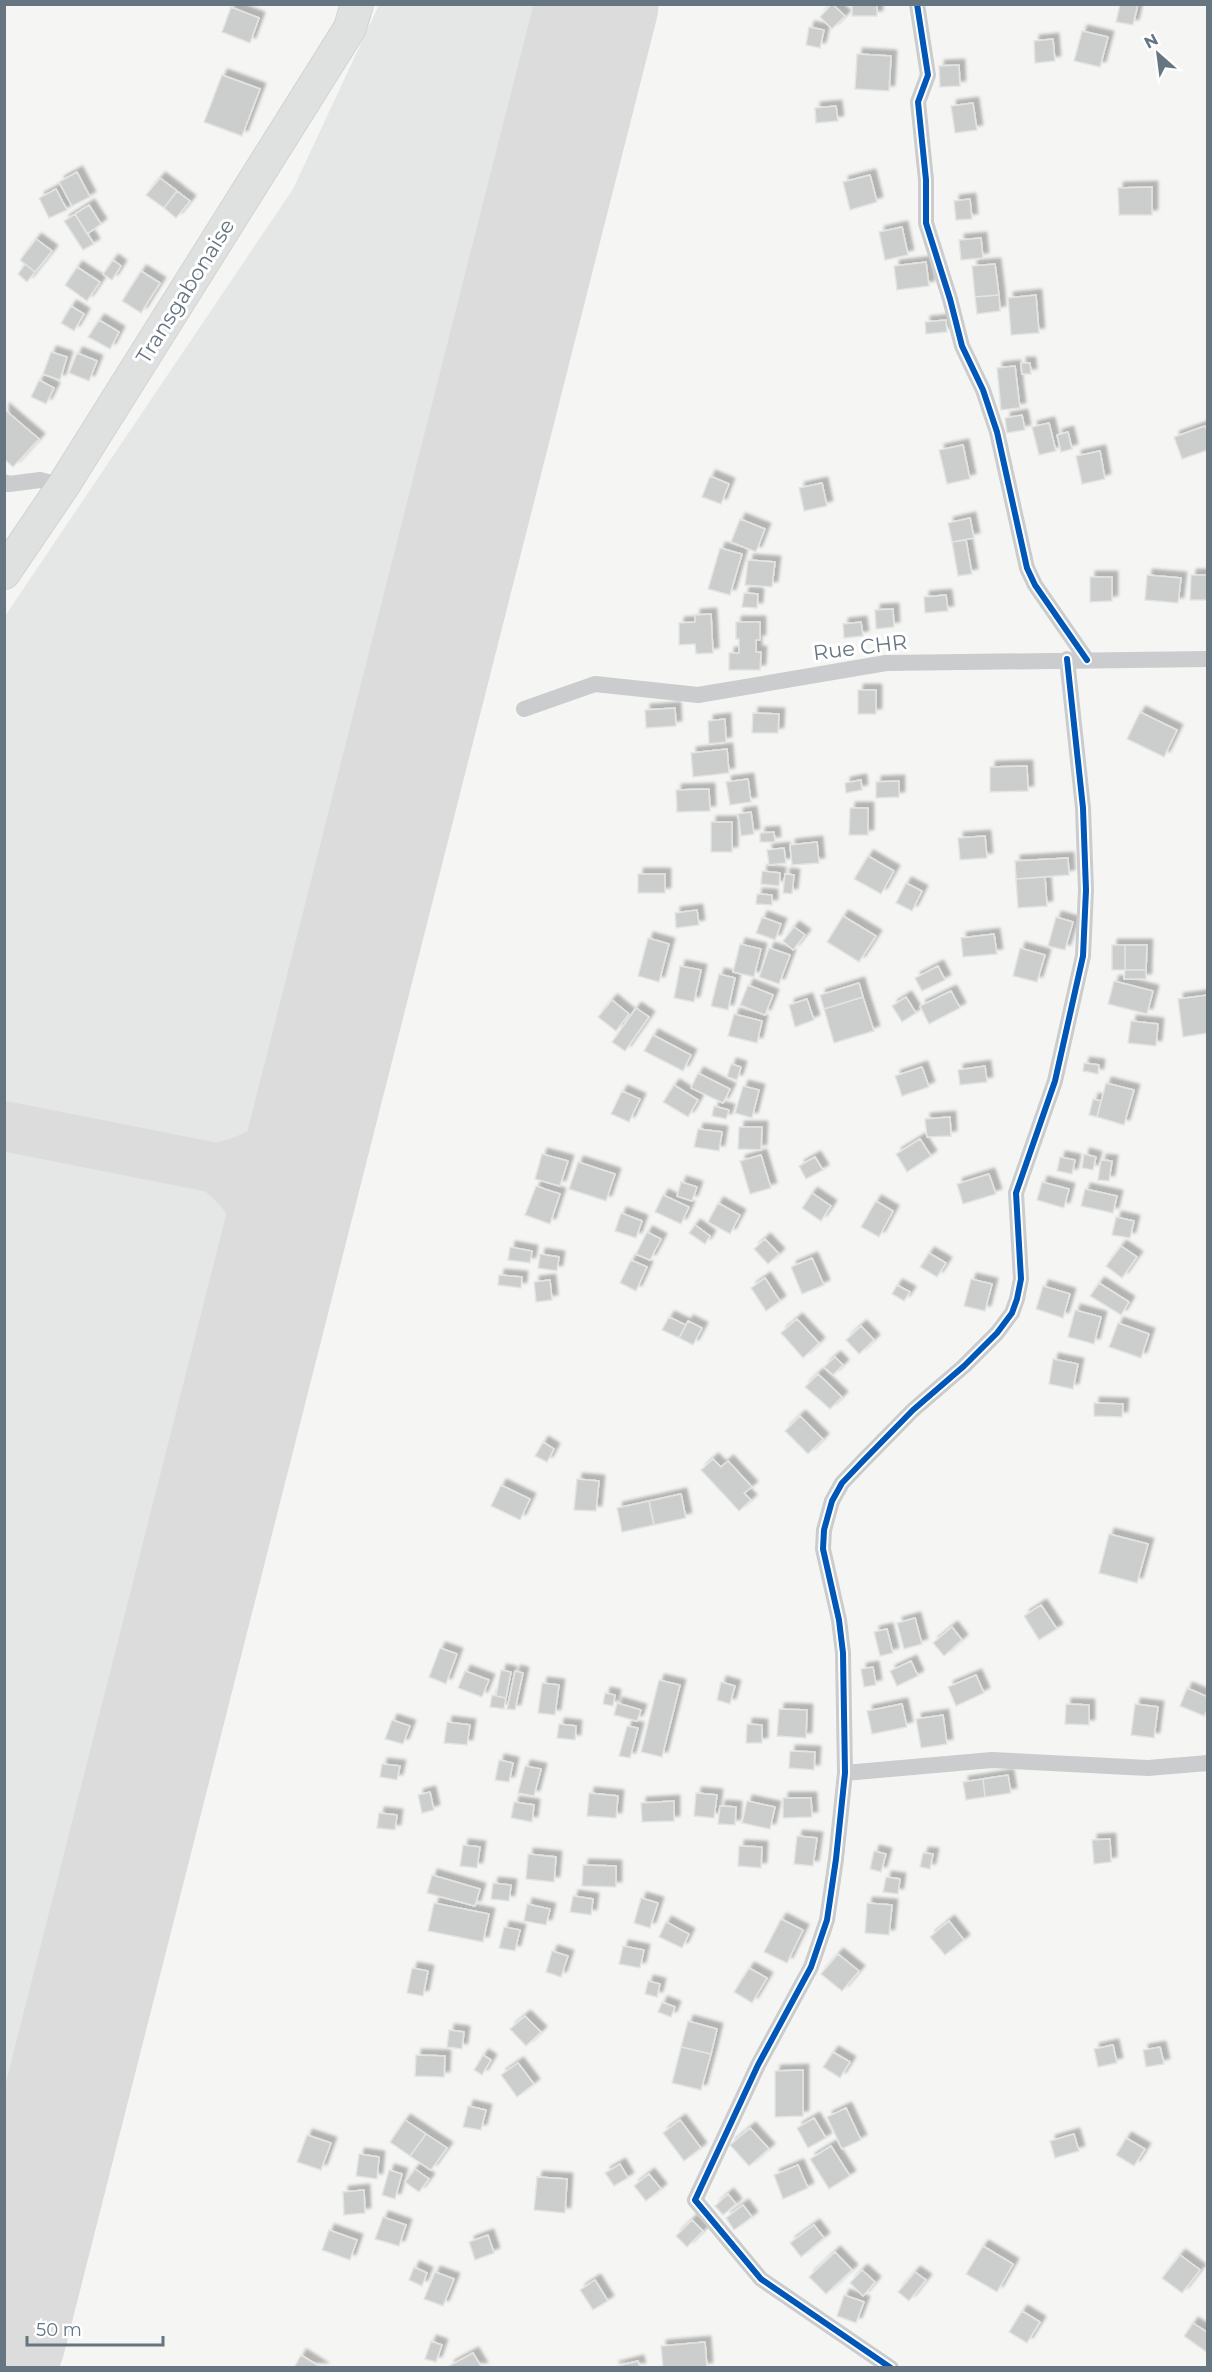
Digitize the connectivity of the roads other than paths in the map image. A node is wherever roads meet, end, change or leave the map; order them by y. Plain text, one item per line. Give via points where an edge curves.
1 (357, 4) edge
2 (917, 4) edge
3 (4, 482) edge
4 (63, 486) junction
5 (4, 573) edge
6 (1208, 659) edge
7 (1067, 660) junction
8 (1087, 660) junction
9 (524, 709) dead end
10 (1208, 1763) edge
11 (844, 1773) junction
12 (891, 2367) edge

1 - 4 highway, Transgabonaise via 350,28
2 - 8 street via 928,75 918,102 926,223 962,346 997,432 1027,568 1044,600
3 - 4 street via 40,480
4 - 5 highway, Transgabonaise
6 - 8 street, Rue CHR
7 - 8 street, Rue CHR
7 - 9 street, Rue CHR via 886,663 698,695 595,684
7 - 11 street via 1083,808 1083,956 1055,1080 1016,1193 1021,1279 1017,1299 998,1333 913,1410 842,1483 832,1501 823,1549 843,1653
10 - 11 street via 1148,1768 992,1760
11 - 12 street via 827,1920 811,1967 758,2065 695,2200 761,2280

